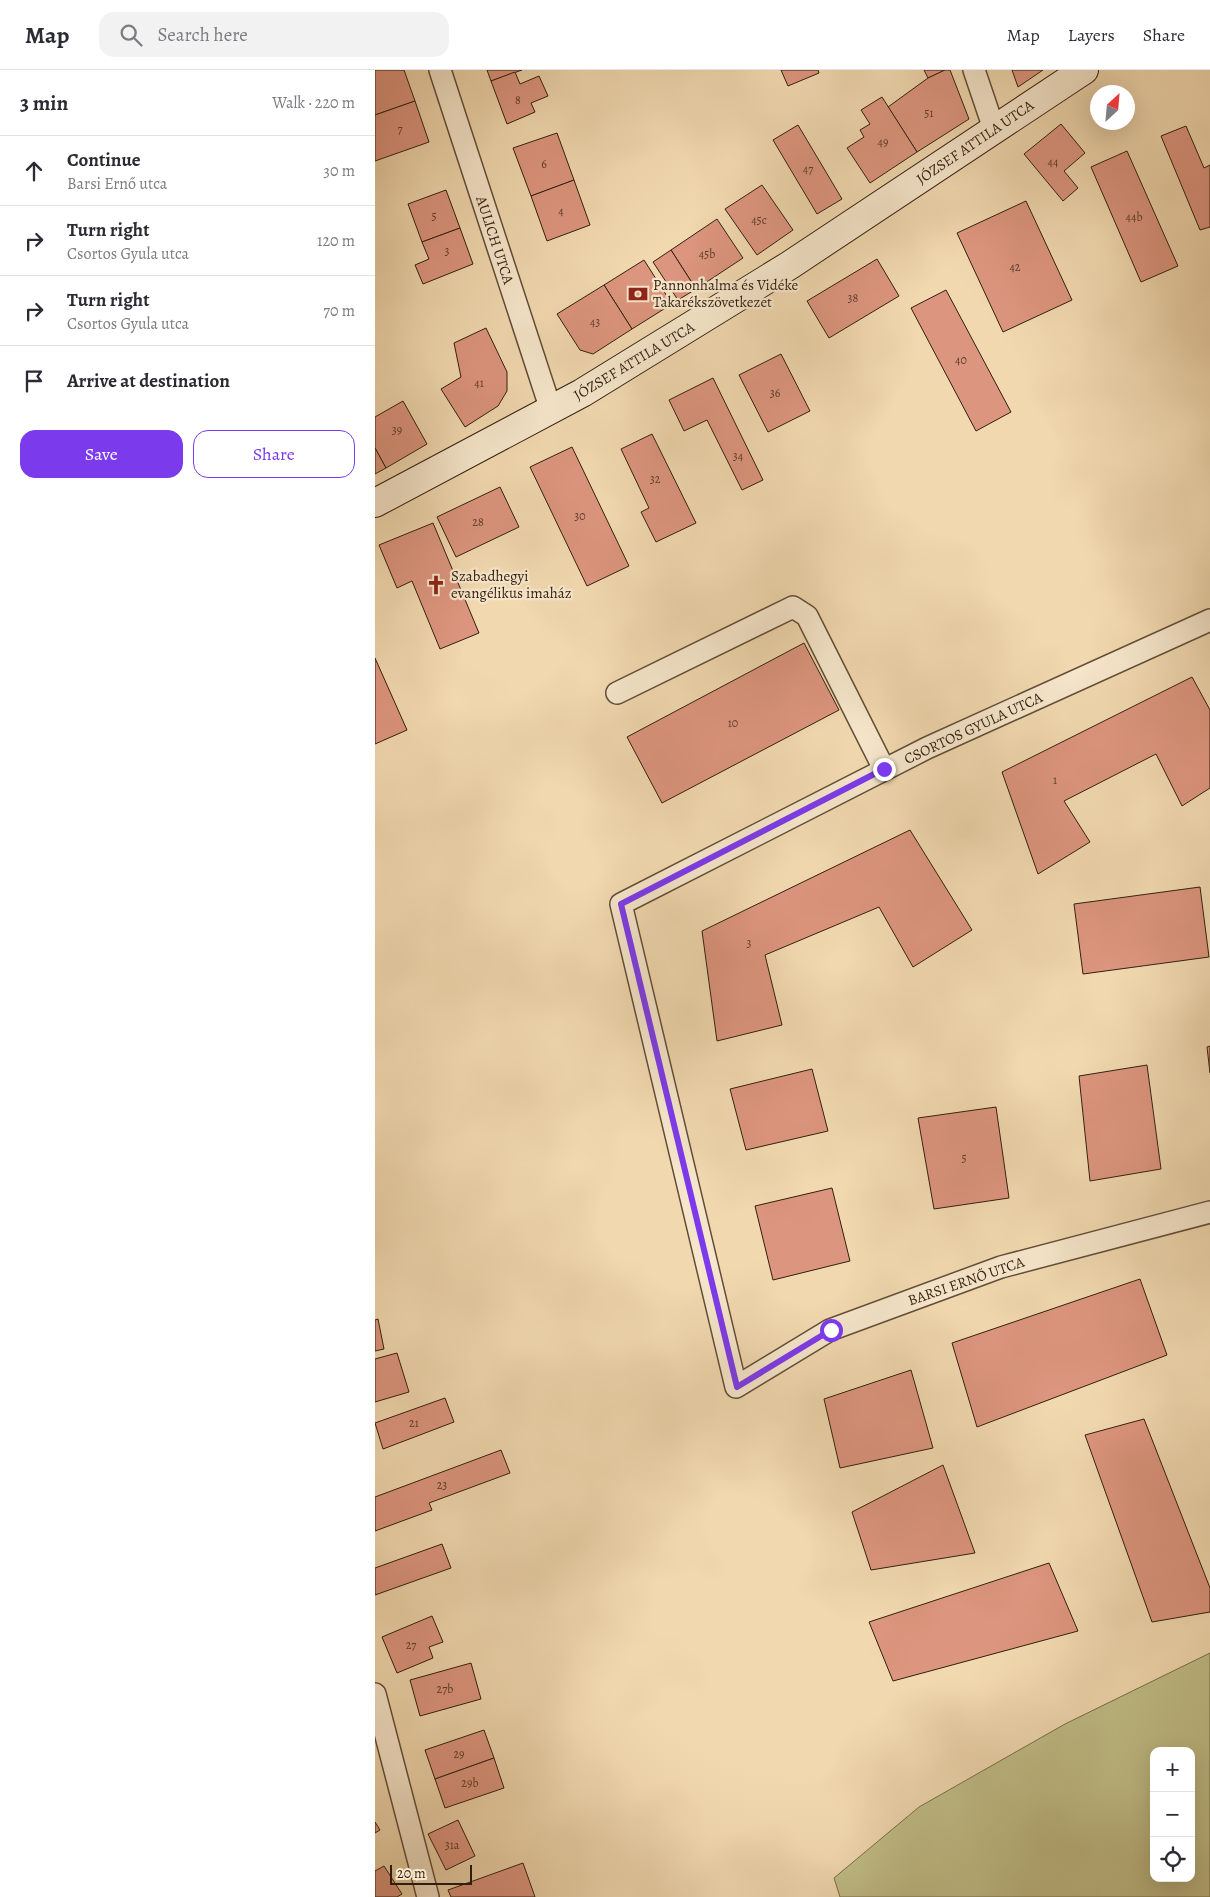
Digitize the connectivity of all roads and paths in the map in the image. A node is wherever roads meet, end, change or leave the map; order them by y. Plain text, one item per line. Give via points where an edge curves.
1 (440, 70) edge
2 (974, 70) edge
3 (1083, 70) edge
4 (994, 129) junction
5 (551, 410) junction
6 (375, 503) edge
7 (1210, 620) edge
8 (617, 693) dead end
9 (884, 769) junction
10 (1210, 1212) edge
11 (737, 1387) joint
12 (375, 1694) edge
13 (428, 1897) edge

1 - 5 street, AULICH UTCA
2 - 4 street
3 - 4 street, JÓZSEF ATTILA UTCA
4 - 5 street, JÓZSEF ATTILA UTCA via 790,266
5 - 6 street, JÓZSEF ATTILA UTCA
7 - 9 street, CSORTOS GYULA UTCA
8 - 9 street via 793,607 807,616
9 - 11 street, CSORTOS GYULA UTCA via 621,904
10 - 11 street, BARSI ERNŐ UTCA via 983,1273 831,1330
12 - 13 street

